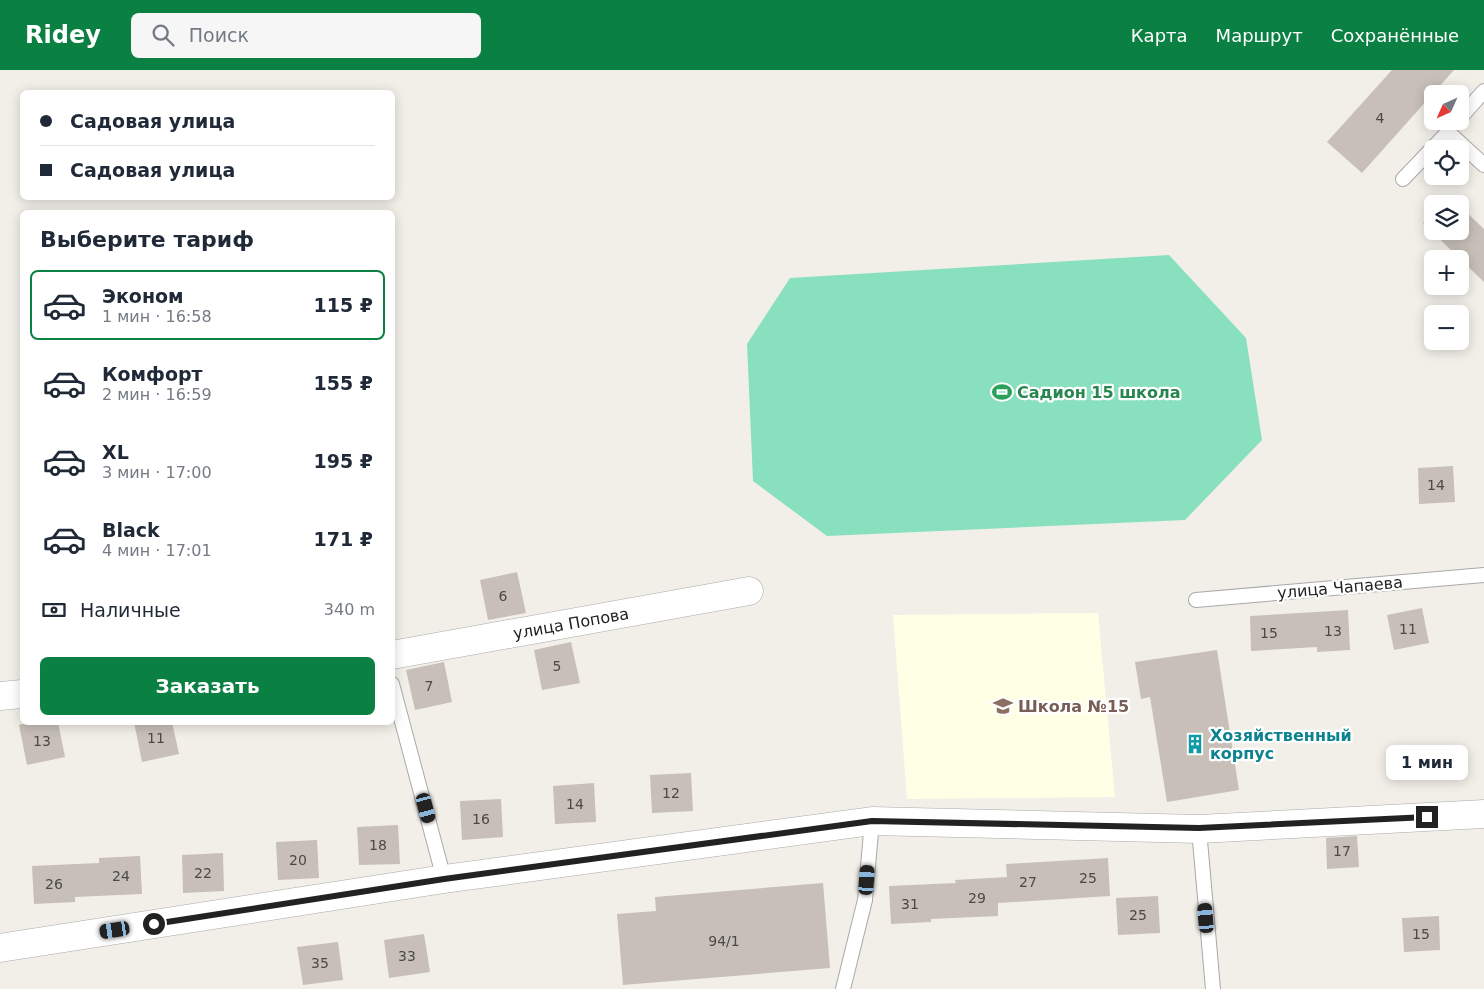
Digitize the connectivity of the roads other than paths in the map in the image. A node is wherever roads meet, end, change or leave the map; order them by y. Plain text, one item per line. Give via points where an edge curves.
1 (1484, 91) edge
2 (1469, 108) edge
3 (1449, 130) edge
4 (1456, 130) edge
5 (1484, 164) edge
6 (1403, 179) dead end
7 (1484, 576) edge
8 (749, 591) dead end
9 (1196, 600) dead end
10 (395, 654) edge
11 (20, 694) edge
12 (395, 695) edge
13 (0, 696) edge
14 (1484, 814) edge
15 (872, 821) junction
16 (1199, 828) junction
17 (444, 879) junction
18 (0, 948) edge
19 (842, 989) edge
20 (1213, 989) edge

1 - 2 lane
3 - 6 lane
4 - 5 lane
7 - 9 lane, улица Чапаева
8 - 10 street, улица Попова
11 - 13 street
12 - 17 lane
14 - 16 street
15 - 16 street
15 - 17 street
15 - 19 lane via 866,900
16 - 20 lane
17 - 18 street

